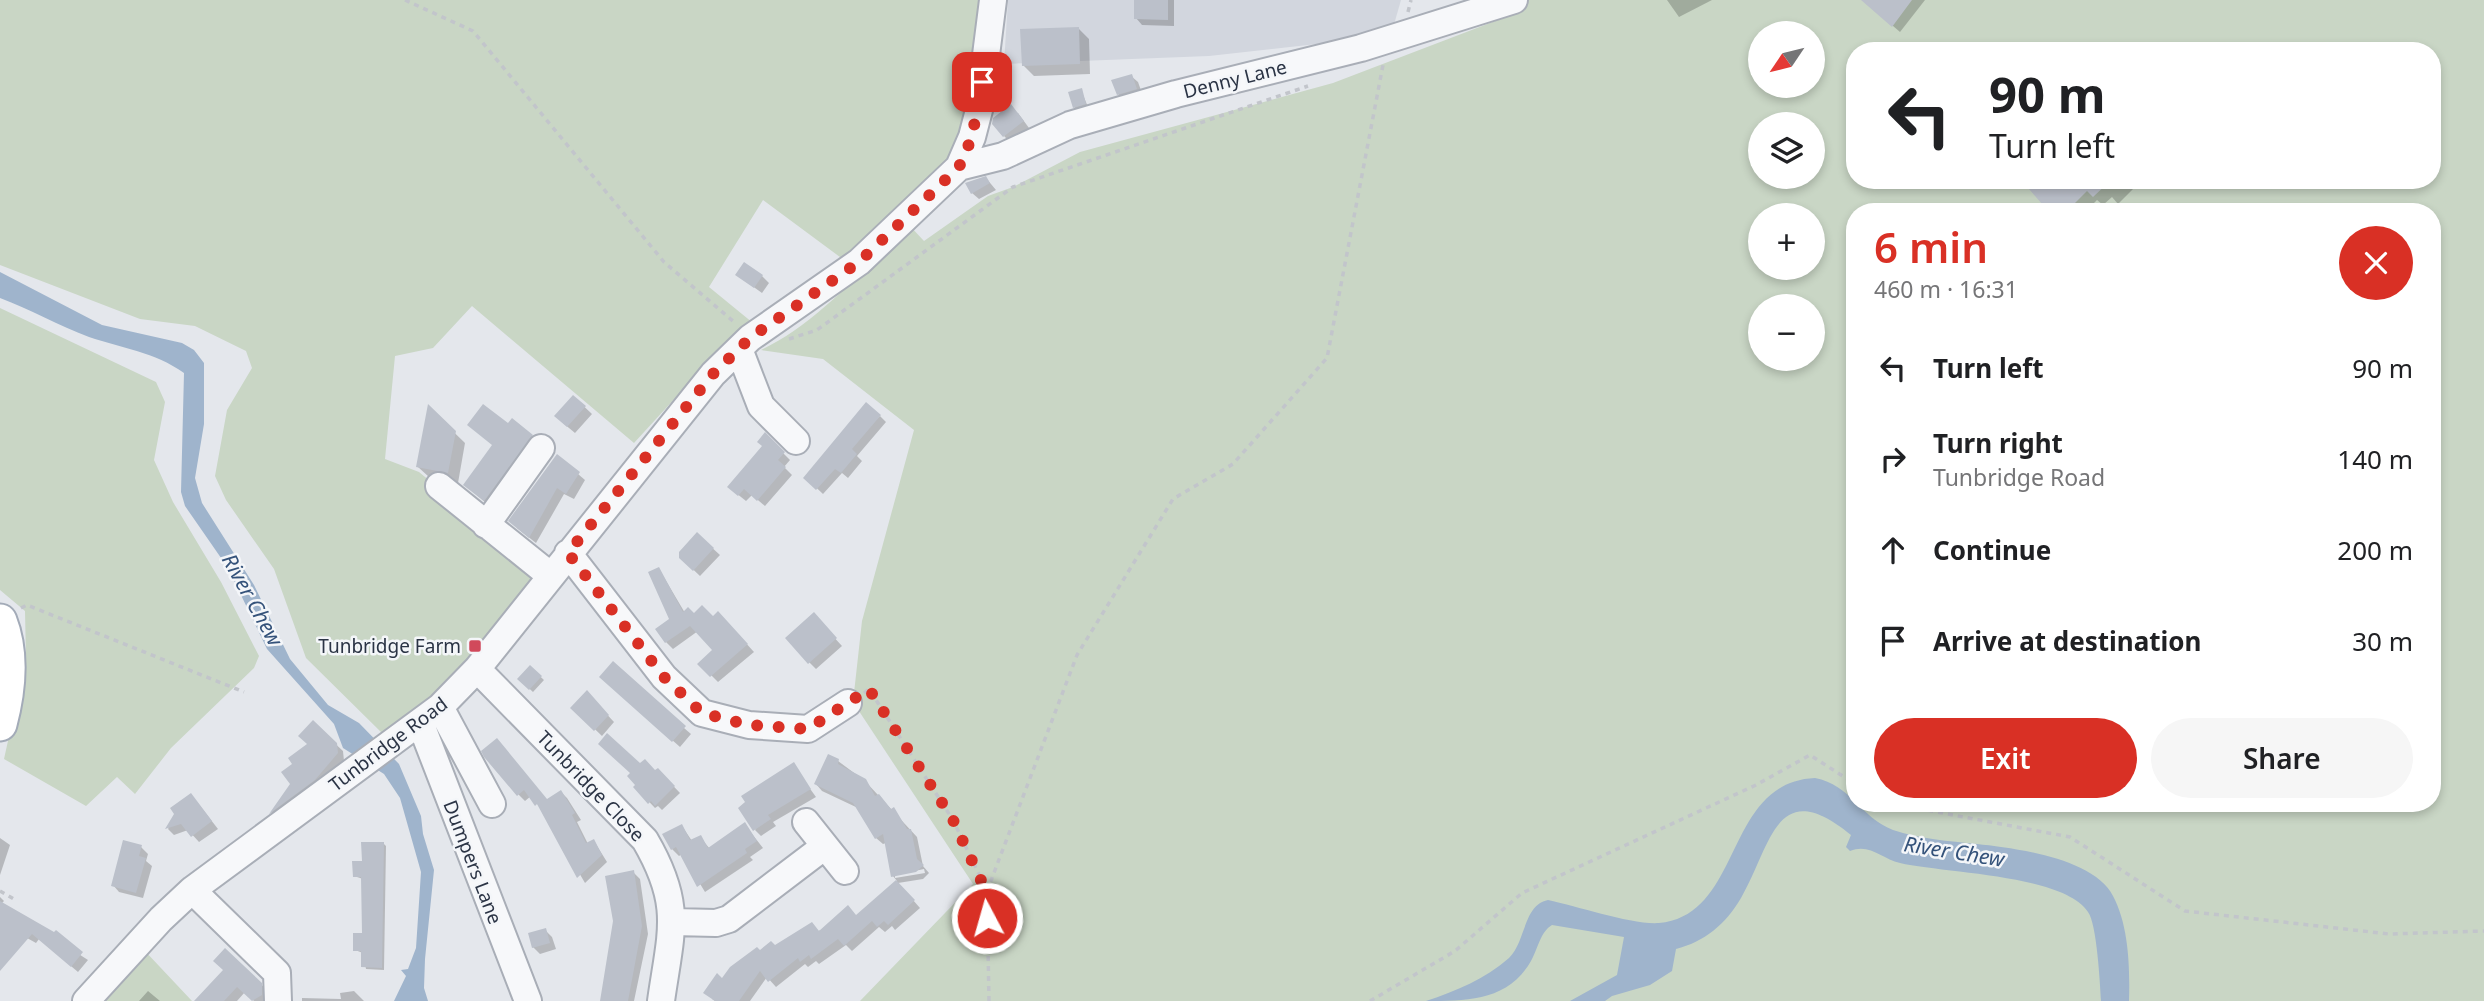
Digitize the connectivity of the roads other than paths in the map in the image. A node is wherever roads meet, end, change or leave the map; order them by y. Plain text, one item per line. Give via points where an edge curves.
1 (993, 0) edge
2 (1514, 0) edge
3 (959, 167) junction
4 (745, 343) junction
5 (796, 441) dead end
6 (541, 448) dead end
7 (439, 486) dead end
8 (486, 525) junction
9 (568, 553) junction
10 (551, 576) junction
11 (9, 615) edge
12 (477, 669) junction
13 (848, 703) road end
14 (430, 715) junction
15 (0, 724) edge
16 (492, 804) dead end
17 (806, 822) dead end
18 (825, 846) junction
19 (845, 871) dead end
20 (192, 890) junction
21 (673, 922) junction
22 (86, 1001) edge
23 (278, 1001) edge
24 (528, 1001) edge
25 (661, 1001) edge

1 - 3 street via 979,110
2 - 3 street, Denny Lane via 1361,48 1176,93 1083,121 1003,156
3 - 4 street, Tunbridge Road via 859,262
4 - 5 street via 761,406
4 - 9 street, Tunbridge Road via 671,423
6 - 8 street
7 - 8 street
8 - 10 street
9 - 10 street, Tunbridge Road
9 - 13 street via 664,677 702,713 749,725 808,729
10 - 12 street, Tunbridge Road
11 - 15 main road via 10,661
12 - 14 street, Tunbridge Road
12 - 21 street, Tunbridge Close via 645,840 663,872
14 - 16 street
14 - 20 street, Tunbridge Road
14 - 24 street, Dumpers Lane
17 - 18 street
18 - 19 street
18 - 21 street via 729,919
20 - 22 street, Tunbridge Road
20 - 23 street via 277,973
21 - 25 street, Tunbridge Close

